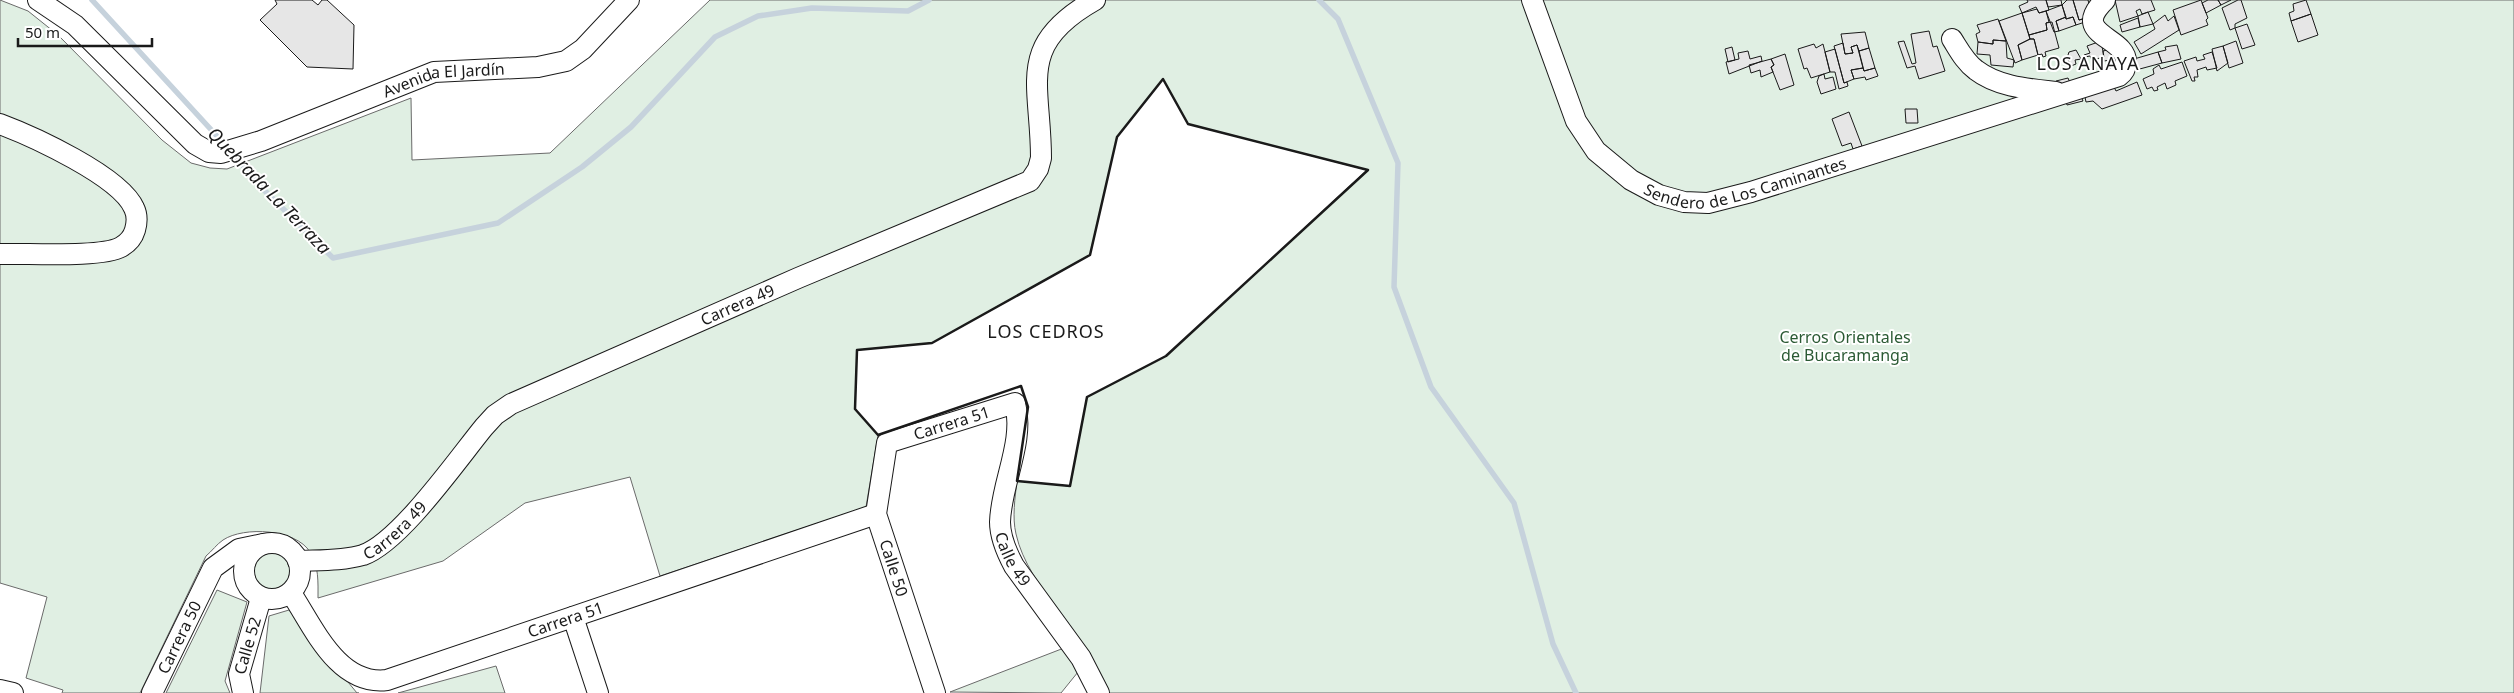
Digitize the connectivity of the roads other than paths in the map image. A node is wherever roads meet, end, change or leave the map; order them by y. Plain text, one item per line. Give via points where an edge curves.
1 (38, 0) edge
2 (629, 0) edge
3 (1094, 0) edge
4 (1532, 0) edge
5 (2105, 0) edge
6 (1952, 39) dead end
7 (2063, 93) junction
8 (0, 124) edge
9 (0, 254) edge
10 (1015, 403) joint
11 (887, 443) joint
12 (876, 514) junction
13 (263, 544) junction
14 (298, 562) junction
15 (243, 575) junction
16 (206, 580) junction
17 (291, 592) junction
18 (261, 598) junction
19 (573, 617) junction
20 (0, 690) edge
21 (932, 692) edge
22 (13, 693) edge
23 (152, 693) edge
24 (243, 693) edge
25 (598, 693) edge
26 (1099, 693) edge

1 - 2 street, Avenida El Jardín via 75,25 196,144 209,152 221,153 434,72 538,67 566,61 583,49
3 - 14 street, Carrera 49 via 1067,17 1052,33 1039,56 1036,79 1041,158 1030,181 511,404 489,421 405,523 385,542 362,555
4 - 7 street, Sendero de Los Caminantes via 1565,94 1596,152 1631,180 1659,195 1684,202 1708,203 1751,192
5 - 7 street, Sendero de Los Caminantes via 2094,14 2094,24 2098,34 2123,49 2126,57 2123,73 2113,79
6 - 7 street via 1976,70 1994,79 2011,86
8 - 9 street via 64,153 100,174 134,207 137,224 134,236 122,247 104,252
10 - 11 street, Carrera 51
10 - 26 street, Calle 49 via 1017,429 1000,522 1007,552 1081,658
11 - 12 street, Calle 50
12 - 19 street, Carrera 51
12 - 21 street, Calle 50
13 - 14 street via 283,545
13 - 15 street via 248,556
13 - 16 street, Carrera 50 via 230,554 218,562
14 - 17 street via 299,577
15 - 16 street, Carrera 50 via 229,572
15 - 18 street via 249,589
16 - 23 street, Carrera 50
17 - 18 street via 275,600
17 - 19 street, Carrera 51 via 335,659 350,672 374,682
18 - 24 street, Calle 52 via 239,674
19 - 25 street
20 - 22 street

